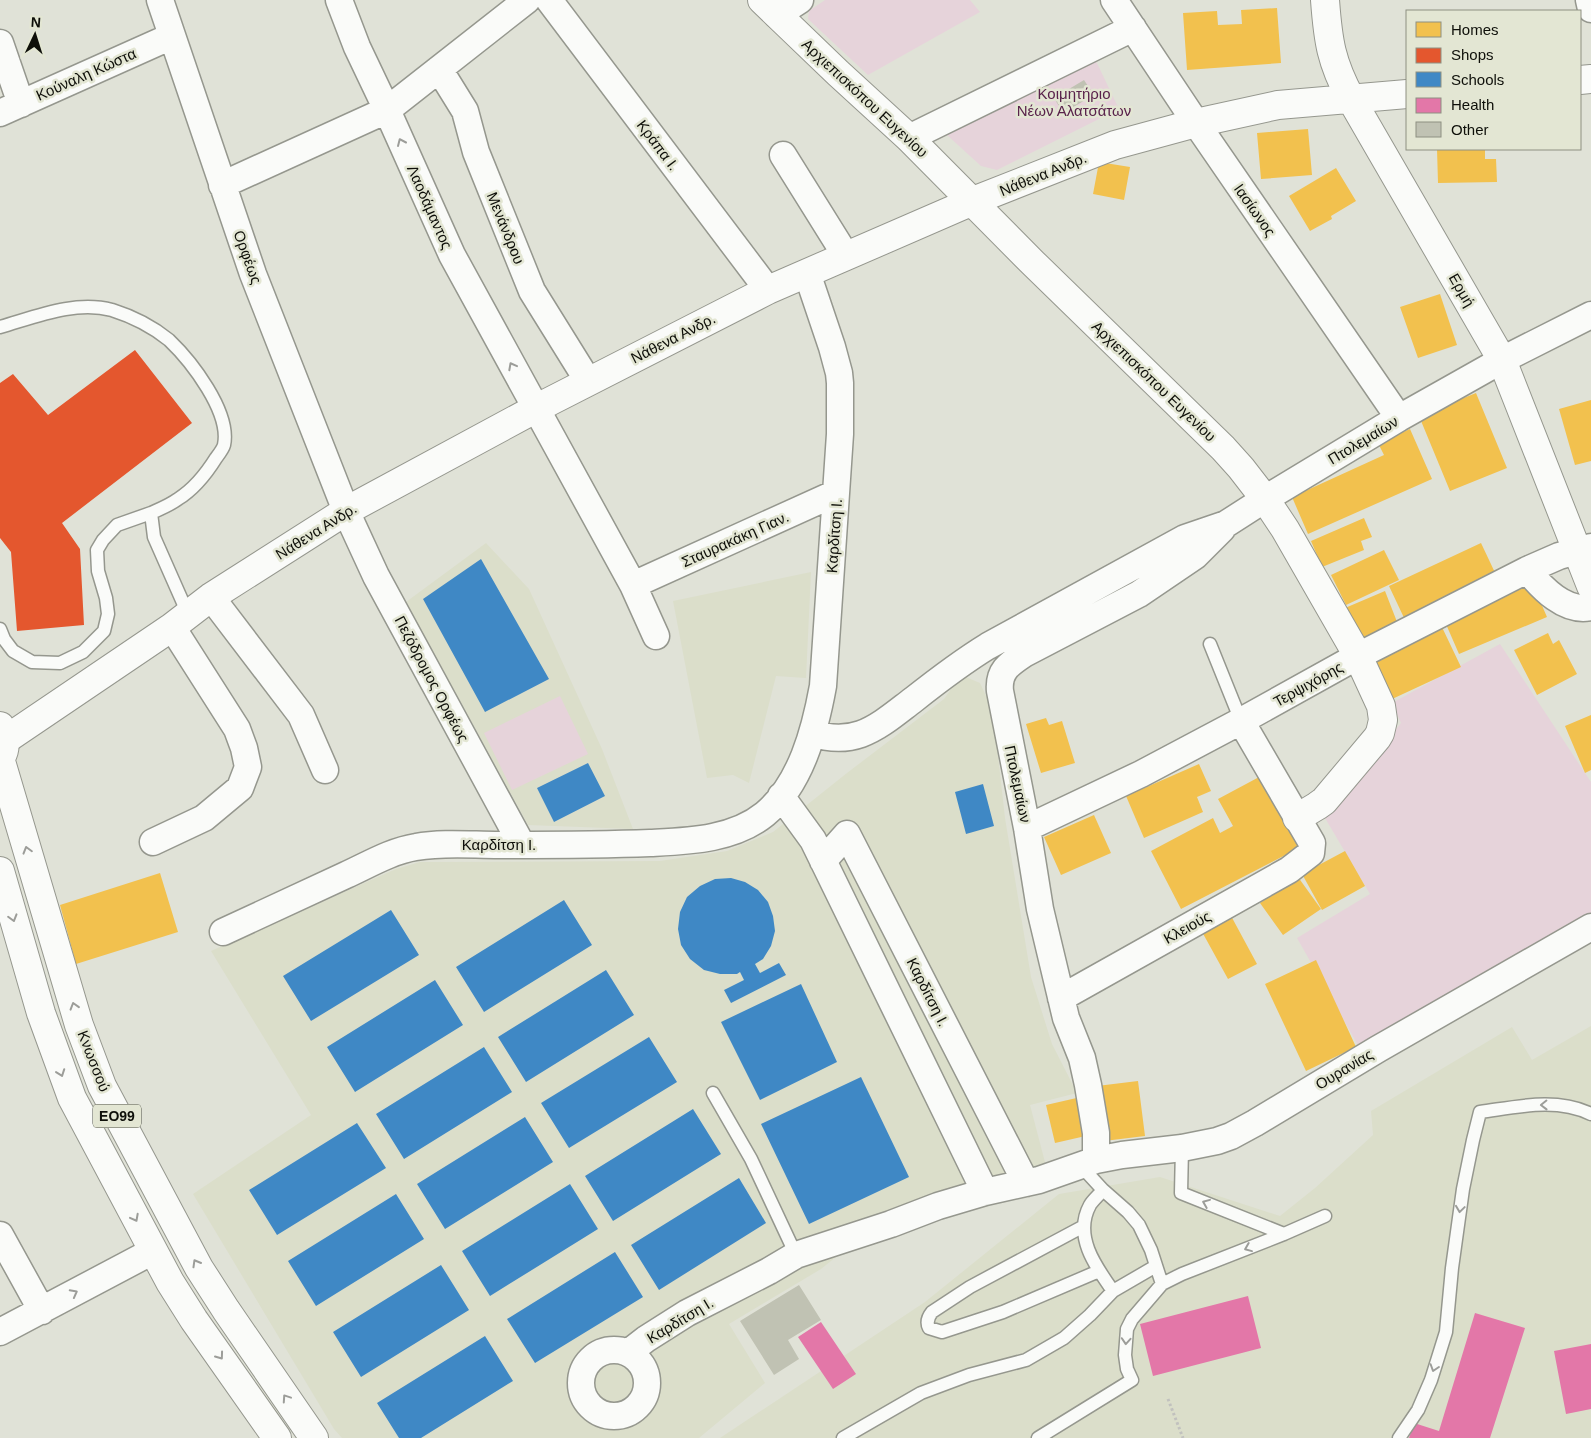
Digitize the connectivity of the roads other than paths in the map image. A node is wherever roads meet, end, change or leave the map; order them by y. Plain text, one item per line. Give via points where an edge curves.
1 (160, 0) edge
2 (339, 0) edge
3 (527, 0) edge
4 (548, 0) edge
5 (800, 0) edge
6 (1114, 0) edge
7 (1325, 0) edge
8 (1589, 0) edge
9 (769, 8) edge
10 (1591, 8) edge
11 (1133, 28) junction
12 (172, 36) junction
13 (0, 43) edge
14 (439, 69) junction
15 (1406, 94) edge
16 (1351, 99) junction
17 (10, 108) edge
18 (387, 110) junction
19 (1196, 123) junction
20 (909, 138) junction
21 (783, 155) dead end
22 (222, 185) junction
23 (972, 201) junction
24 (846, 256) junction
25 (807, 272) junction
26 (768, 290) junction
27 (1591, 315) edge
28 (0, 327) edge
29 (1502, 360) junction
30 (588, 381) junction
31 (535, 409) junction
32 (1398, 418) junction
33 (836, 493) junction
34 (1265, 498) junction
35 (346, 511) junction
36 (151, 514) junction
37 (1226, 524) junction
38 (1584, 549) edge
39 (1527, 570) junction
40 (633, 584) junction
41 (1591, 586) edge
42 (211, 597) junction
43 (1591, 607) edge
44 (180, 620) junction
45 (0, 629) edge
46 (656, 636) dead end
47 (1210, 644) dead end
48 (988, 646) junction
49 (1358, 656) junction
50 (1007, 667) junction
51 (1241, 721) junction
52 (812, 733) junction
53 (1, 746) edge
54 (325, 770) dead end
55 (781, 796) junction
56 (1297, 818) junction
57 (1028, 828) junction
58 (153, 842) dead end
59 (522, 845) junction
60 (823, 861) junction
61 (0, 871) edge
62 (1591, 927) edge
63 (222, 932) dead end
64 (1061, 998) junction
65 (713, 1093) dead end
66 (1591, 1114) edge
67 (1182, 1148) junction
68 (1088, 1162) junction
69 (1026, 1183) junction
70 (1103, 1190) junction
71 (985, 1192) junction
72 (1325, 1216) dead end
73 (1084, 1226) junction
74 (1284, 1234) junction
75 (0, 1235) edge
76 (153, 1251) junction
77 (796, 1255) junction
78 (1156, 1266) junction
79 (1100, 1271) junction
80 (1162, 1284) junction
81 (1113, 1291) junction
82 (42, 1310) junction
83 (0, 1332) edge
84 (628, 1353) junction
85 (271, 1435) edge
86 (314, 1438) edge
87 (843, 1438) edge
88 (1038, 1438) edge
89 (1399, 1438) edge

1 - 12 street, Ορφέως
2 - 18 street, Λαοδάμαντος
3 - 14 street
4 - 26 street, Κράπα Ι.
5 - 9 street
6 - 11 street, Ιασίωνος
7 - 16 street, Ερμή via 1331,51
8 - 10 street
9 - 20 street, Αρχιεπισκόπου Ευγενίου
11 - 19 street, Ιασίωνος
11 - 20 street
12 - 17 street, Κούναλη Κώστα
12 - 22 street, Ορφέως
13 - 17 street
14 - 18 street
14 - 30 street, Μενάνδρου via 465,111 476,152 532,291
15 - 16 street, Νάθενα Ανδρ.
16 - 19 street, Νάθενα Ανδρ. via 1278,105
16 - 29 street, Ερμή
18 - 22 street
31 -> 18 street, Λαοδάμαντος via 452,255
19 - 23 street, Νάθενα Ανδρ. via 1115,145
19 - 32 street, Ιασίωνος
20 - 23 street, Αρχιεπισκόπου Ευγενίου
21 - 24 street
22 - 35 street, Ορφέως via 253,274
23 - 24 street, Νάθενα Ανδρ.
23 - 34 street, Αρχιεπισκόπου Ευγενίου via 1223,448
24 - 25 street, Νάθενα Ανδρ.
25 - 26 street, Νάθενα Ανδρ.
25 - 33 street, Καρδίτση Ι. via 839,373 840,434
26 - 30 street, Νάθενα Ανδρ.
27 - 29 street, Πτολεμαίων
28 - 36 lane via 59,310 88,307 111,310 142,323 168,340 190,363 215,400 224,423 224,445 199,481 178,500
29 - 32 street, Πτολεμαίων
29 - 38 street, Ερμή
30 - 31 street, Νάθενα Ανδρ.
31 - 35 street, Νάθενα Ανδρ.
31 - 40 street
32 - 34 street, Πτολεμαίων
33 - 40 street, Σταυρακάκη Γιαν.
33 - 52 street, Καρδίτση Ι. via 823,686
34 - 37 street, Πτολεμαίων
34 - 49 street, Αρχιεπισκόπου Ευγενίου
35 - 42 street, Νάθενα Ανδρ.
35 - 59 street, Πεζόδρομος Ορφέως via 376,576
36 - 44 lane via 154,537
36 - 45 lane via 117,525 97,550 98,571 108,614 104,631 83,652 60,663 32,662 13,651
37 - 48 street, Πτολεμαίων via 1185,538
37 - 50 street, Πτολεμαίων via 1195,556 1139,594 1049,640
38 - 39 street, Τερψιχόρης via 1552,558
38 - 41 street, Ερμή
39 - 43 street via 1565,604
39 - 49 street, Τερψιχόρης
40 - 46 street
42 - 44 street, Νάθενα Ανδρ.
42 - 54 street via 301,715
44 - 53 street, Νάθενα Ανδρ.
44 - 58 street via 237,729 248,767 240,788 204,818
47 - 51 lane
48 - 50 street
48 - 52 street, Πτολεμαίων via 861,734 839,739
49 - 51 street, Τερψιχόρης
49 - 56 street, Αρχιεπισκόπου Ευγενίου via 1381,706 1383,720 1380,733 1324,801
50 - 57 street, Πτολεμαίων via 1000,677 1000,691
51 - 56 street
51 - 57 street, Τερψιχόρης
52 - 55 street, Καρδίτση Ι. via 801,764
86 -> 53 street, Κνωσσού / ΕΟ99 via 199,1268 102,1086 79,1025
55 - 59 street, Καρδίτση Ι. via 756,820 730,832 689,841
55 - 60 street via 813,840
56 - 64 street, Κλειούς via 1312,843 1311,853 1289,870
57 - 64 street, Πτολεμαίων via 1040,909
59 - 63 street, Καρδίτση Ι. via 439,845 403,850
60 - 69 street, Καρδίτση Ι. via 847,834
60 - 71 street
61 -> 76 street, ΕΟ99 via 64,1082
62 - 67 street, Ουρανίας via 1243,1130 1217,1141
64 - 68 street, Πτολεμαίων via 1086,1072 1096,1133
65 - 77 lane via 750,1159
66 -> 89 lane via 1557,1104 1480,1112 1463,1189 1446,1332 1418,1410
67 - 68 street, Ουρανίας
74 -> 67 lane via 1181,1193
68 - 69 street, Καρδίτση Ι.
68 - 70 lane
69 - 71 street, Καρδίτση Ι.
70 - 73 lane via 1090,1206
70 - 78 lane via 1139,1225
71 - 77 street, Καρδίτση Ι.
72 - 74 lane
73 - 79 lane via 1086,1245
73 - 79 lane via 970,1288 932,1312 927,1324 929,1328 942,1332 1003,1312
74 -> 80 lane
75 - 82 street
82 -> 76 street
76 -> 85 street, ΕΟ99 via 189,1312
77 - 84 street, Καρδίτση Ι. via 687,1313
78 - 80 lane
78 - 81 lane
79 - 81 lane
80 -> 88 lane via 1127,1329 1125,1355 1132,1380
81 - 87 lane via 1064,1338 1026,1360 969,1375 921,1393
82 - 83 street
84 - 84 street, Καρδίτση Ι. via 641,1363 646,1373 648,1384 640,1404 622,1415 612,1416 591,1409 581,1388 585,1367 602,1352

